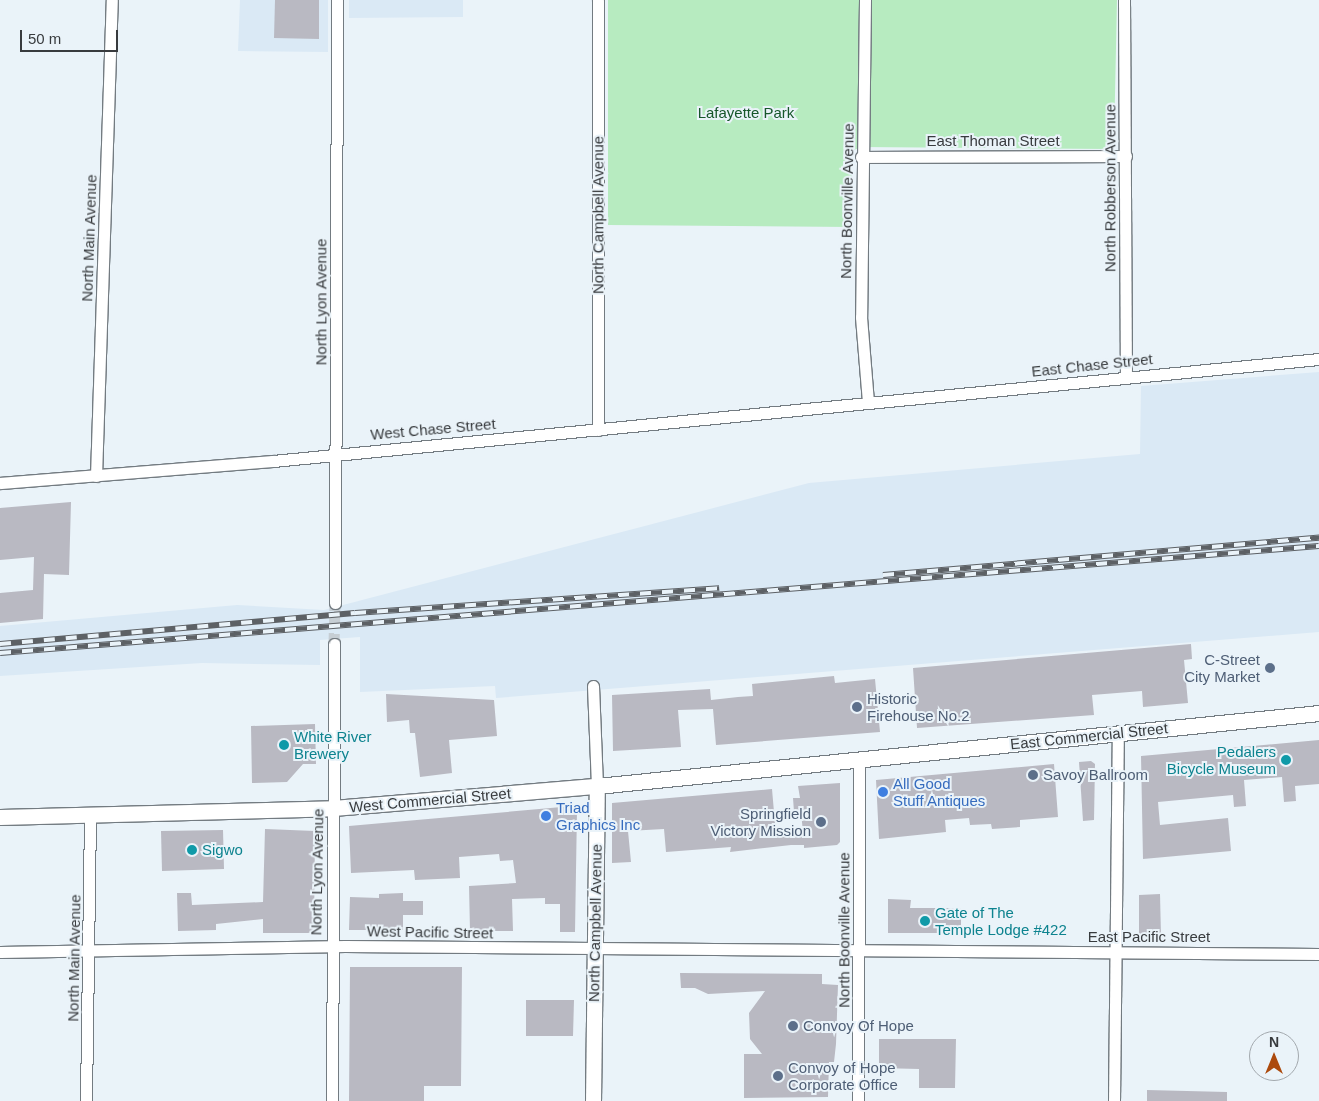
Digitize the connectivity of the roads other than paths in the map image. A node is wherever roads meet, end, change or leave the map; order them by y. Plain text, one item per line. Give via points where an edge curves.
1 (112, 0) edge
2 (337, 0) edge
3 (598, 0) edge
4 (865, 0) edge
5 (1124, 0) edge
6 (1126, 156) junction
7 (861, 157) junction
8 (1319, 359) edge
9 (1126, 376) junction
10 (868, 403) junction
11 (598, 430) junction
12 (335, 453) junction
13 (96, 476) junction
14 (0, 483) edge
15 (335, 603) tunnel mouth
16 (334, 644) tunnel mouth
17 (593, 686) dead end
18 (1319, 713) edge
19 (1118, 733) junction
20 (859, 759) junction
21 (597, 786) junction
22 (333, 808) junction
23 (90, 815) junction
24 (0, 817) edge
25 (332, 946) junction
26 (594, 949) junction
27 (859, 950) junction
28 (0, 952) edge
29 (90, 952) junction
30 (1116, 952) junction
31 (1319, 954) edge
32 (86, 1101) edge
33 (332, 1101) edge
34 (593, 1101) edge
35 (858, 1101) edge
36 (1114, 1101) edge

1 - 13 street, North Main Avenue
2 - 12 street, North Lyon Avenue
3 - 11 street, North Campbell Avenue
4 - 7 street, North Boonville Avenue
5 - 6 street, North Robberson Avenue
6 - 7 street, East Thoman Street
6 - 9 street, North Robberson Avenue
7 - 10 street, North Boonville Avenue via 861,317
8 - 9 street, East Chase Street
9 - 10 street, East Chase Street
10 - 11 street, West Chase Street
11 - 12 street, West Chase Street
12 - 13 street, West Chase Street
12 - 15 street, North Lyon Avenue
13 - 14 street, West Chase Street
16 - 22 street, North Lyon Avenue
17 - 21 street, North Campbell Avenue
18 - 19 street, East Commercial Street
19 - 20 street, East Commercial Street
19 - 30 street
20 - 21 street, West Commercial Street
20 - 27 street, North Boonville Avenue
21 - 22 street, West Commercial Street
21 - 26 street, North Campbell Avenue
22 - 23 street, West Commercial Street
22 - 25 street, North Lyon Avenue
23 - 24 street, West Commercial Street
23 - 29 street, North Main Avenue
25 - 26 street, West Pacific Street
25 - 29 street, West Pacific Street
25 - 33 street, North Lyon Avenue
26 - 27 street, West Pacific Street
26 - 34 street, North Campbell Avenue
27 - 30 street, East Pacific Street
27 - 35 street, North Boonville Avenue
28 - 29 street, West Pacific Street
29 - 32 street, North Main Avenue
30 - 31 street, East Pacific Street
30 - 36 street

